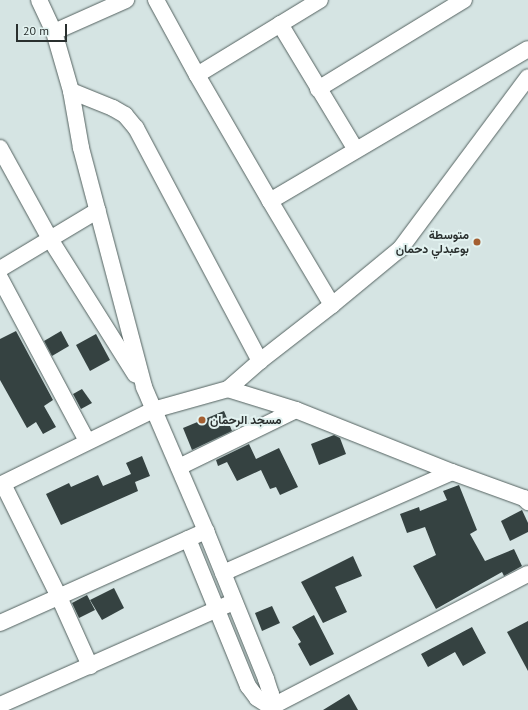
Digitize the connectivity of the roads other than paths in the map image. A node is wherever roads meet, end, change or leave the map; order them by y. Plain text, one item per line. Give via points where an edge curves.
1 (39, 0) edge
2 (126, 0) edge
3 (156, 0) edge
4 (320, 0) edge
5 (464, 0) edge
6 (280, 24) junction
7 (54, 32) junction
8 (528, 49) edge
9 (197, 75) junction
10 (528, 77) edge
11 (318, 89) junction
12 (71, 91) junction
13 (0, 148) edge
14 (356, 150) junction
15 (270, 201) junction
16 (98, 210) junction
17 (50, 239) junction
18 (0, 269) edge
19 (0, 278) edge
20 (332, 305) junction
21 (260, 361) junction
22 (144, 387) junction
23 (228, 389) junction
24 (152, 410) junction
25 (296, 410) junction
26 (87, 441) junction
27 (179, 467) junction
28 (452, 472) junction
29 (2, 485) edge
30 (528, 502) edge
31 (206, 531) junction
32 (188, 539) junction
33 (223, 573) junction
34 (528, 574) edge
35 (59, 597) junction
36 (234, 602) junction
37 (216, 610) junction
38 (0, 623) edge
39 (90, 666) junction
40 (0, 705) edge
41 (270, 709) edge

1 - 7 street
2 - 7 street
3 - 9 street
4 - 6 street
5 - 11 street
6 - 9 street
6 - 11 street
7 - 12 street
8 - 14 street
9 - 15 street
10 - 20 street via 400,249
11 - 14 street
12 - 16 street
12 - 21 street via 119,111 126,115 136,128
13 - 17 street
14 - 15 street
15 - 20 street
16 - 17 street
16 - 22 street
17 - 18 street
17 - 22 street
19 - 26 street
20 - 21 street
21 - 23 street
22 - 24 street
23 - 24 street
23 - 25 street
24 - 26 street
24 - 27 street
25 - 27 street
25 - 28 street
26 - 29 street
27 - 31 street
28 - 30 street via 524,498
28 - 33 street
29 - 35 street
31 - 32 street
31 - 33 street
32 - 35 street
32 - 37 street
33 - 36 street
34 - 41 street
35 - 38 street
35 - 39 street
36 - 37 street
36 - 41 street via 266,679 271,694
37 - 39 street
37 - 41 street via 248,686
39 - 40 street

